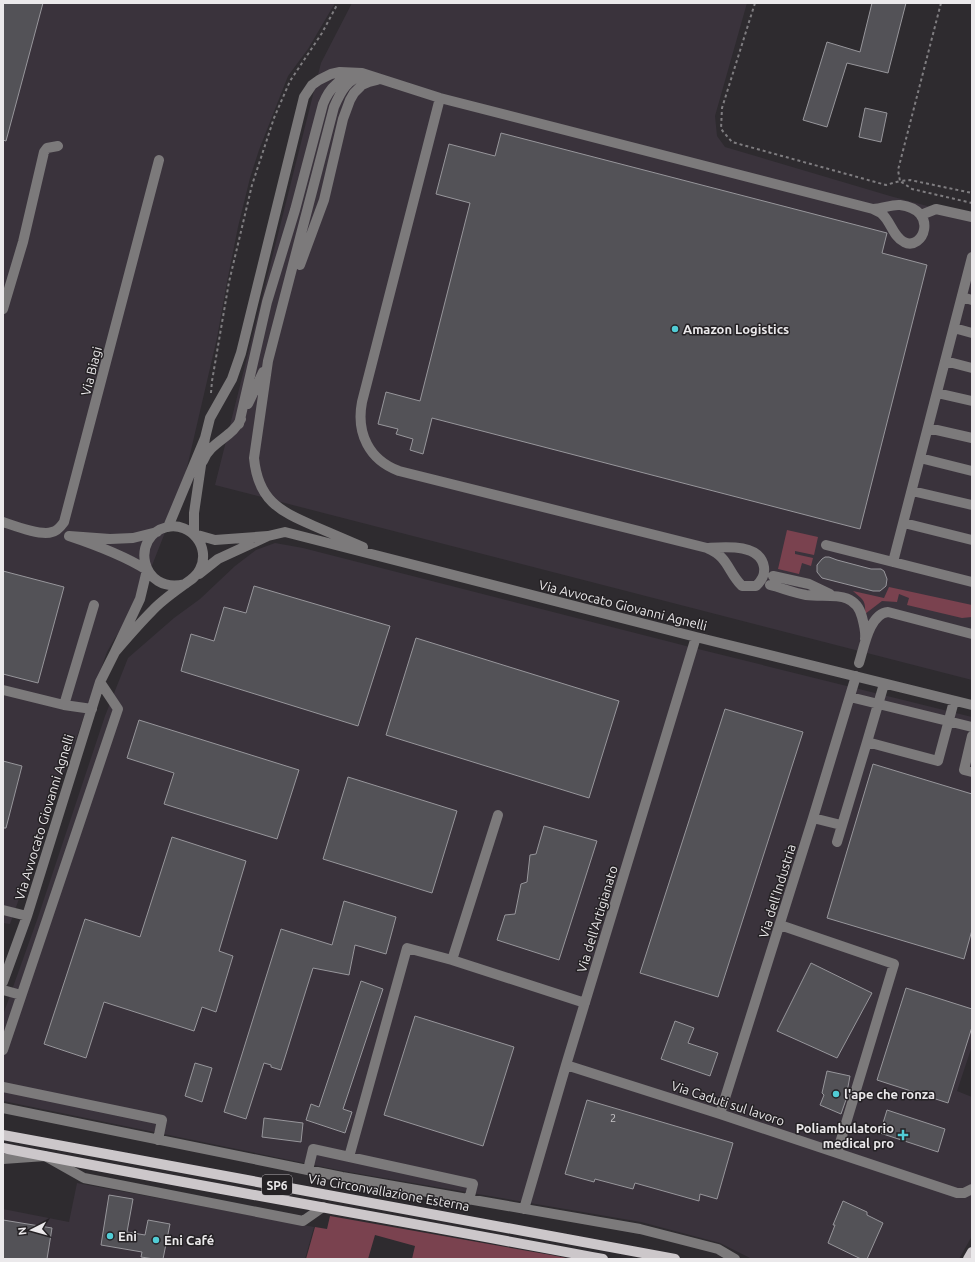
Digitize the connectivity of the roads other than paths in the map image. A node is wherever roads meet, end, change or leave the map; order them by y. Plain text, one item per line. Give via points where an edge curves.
1 (366, 76) junction
2 (382, 80) junction
3 (440, 98) junction
4 (58, 146) dead end
5 (158, 160) dead end
6 (873, 209) junction
7 (921, 215) junction
8 (972, 217) edge
9 (971, 262) edge
10 (962, 298) junction
11 (972, 300) edge
12 (3, 309) edge
13 (281, 315) junction
14 (954, 328) junction
15 (972, 333) edge
16 (268, 361) junction
17 (945, 361) junction
18 (972, 368) edge
19 (937, 393) junction
20 (972, 401) edge
21 (239, 424) junction
22 (928, 428) junction
23 (205, 438) junction
24 (972, 438) edge
25 (920, 458) junction
26 (972, 471) edge
27 (200, 472) junction
28 (912, 491) junction
29 (972, 505) edge
30 (3, 522) edge
31 (904, 523) junction
32 (168, 527) junction
33 (52, 532) junction
34 (157, 532) junction
35 (194, 534) junction
36 (70, 536) junction
37 (268, 536) junction
38 (972, 540) edge
39 (826, 546) dead end
40 (707, 548) junction
41 (394, 560) junction
42 (893, 562) junction
43 (148, 570) junction
44 (771, 580) dead end
45 (189, 581) junction
46 (972, 582) edge
47 (94, 605) dead end
48 (972, 634) edge
49 (696, 637) junction
50 (863, 651) junction
51 (115, 652) junction
52 (859, 663) dead end
53 (856, 676) junction
54 (100, 682) junction
55 (884, 684) junction
56 (3, 690) edge
57 (850, 697) junction
58 (954, 701) junction
59 (878, 704) junction
60 (64, 705) junction
61 (972, 705) edge
62 (92, 709) junction
63 (949, 721) junction
64 (972, 727) edge
65 (972, 736) edge
66 (867, 742) junction
67 (972, 772) edge
68 (498, 815) dead end
69 (813, 818) junction
70 (841, 825) junction
71 (837, 842) dead end
72 (3, 910) edge
73 (27, 916) junction
74 (780, 925) junction
75 (452, 960) junction
76 (3, 982) edge
77 (3, 990) edge
78 (21, 995) junction
79 (585, 1003) junction
80 (3, 1050) edge
81 (566, 1065) junction
82 (3, 1087) edge
83 (3, 1108) edge
84 (720, 1114) junction
85 (3, 1135) edge
86 (158, 1140) junction
87 (3, 1148) edge
88 (837, 1153) junction
89 (45, 1156) junction
90 (349, 1157) junction
91 (3, 1159) edge
92 (308, 1170) junction
93 (972, 1188) edge
94 (469, 1200) junction
95 (323, 1207) junction
96 (524, 1209) junction
97 (972, 1252) edge
98 (603, 1259) edge
99 (675, 1259) edge
100 (735, 1259) edge
101 (968, 1259) edge

1 - 2 street
1 - 13 street via 356,77 350,81 334,107
1 - 21 street via 352,76 341,80 332,86 323,104 267,302
1 - 23 street via 351,72 331,74 312,85 304,97 241,353 232,379 210,418
2 - 3 street
2 - 13 street via 366,83 350,100 324,200
3 - 6 street
3 - 40 street via 362,402 360,418 365,441 372,452 392,468
4 - 12 street via 47,148 44,152 23,242
5 - 33 street, Via Biagi via 67,515 58,529
6 - 7 street via 898,205 914,209
6 - 7 street via 886,218 903,242 909,244 922,236 925,227
7 - 8 street via 936,209
9 - 10 street
10 - 11 street
10 - 14 street
13 - 16 street
14 - 15 street
14 - 17 street
16 - 21 street
16 - 41 street via 254,458 265,494 290,516
17 - 18 street
17 - 19 street
19 - 20 street
19 - 22 street
21 - 27 street via 205,455
22 - 24 street
22 - 25 street
23 - 27 street
23 - 32 street
25 - 26 street
25 - 28 street
27 - 35 street via 194,513
28 - 29 street
28 - 31 street
30 - 33 street via 44,534
31 - 38 street
31 - 42 street
32 - 34 street
32 - 35 street via 186,529
33 - 36 street
34 - 36 street via 133,538
34 - 43 street via 147,542 145,549
35 - 37 street via 215,540
35 - 45 street via 203,551 203,561 200,571
36 - 43 street via 109,550
37 - 41 street, Via Avvocato Giovanni Agnelli via 285,532
37 - 45 street via 218,559
39 - 42 street
40 - 40 street via 724,560 735,580 742,586 756,586 764,576 764,566 755,553 728,547
41 - 49 street, Via Avvocato Giovanni Agnelli
42 - 46 street
43 - 45 street via 153,577 168,585 177,586
43 - 51 street via 140,599
44 - 50 street via 806,595 836,596 854,601 866,631
45 - 51 street via 152,610
47 - 60 street
48 - 50 street via 885,612 872,624
49 - 53 street, Via Avvocato Giovanni Agnelli
49 - 79 street, Via dell'Artigianato
50 - 52 street
51 - 54 street, Via Avvocato Giovanni Agnelli
53 - 55 street, Via Avvocato Giovanni Agnelli
53 - 57 street, Via dell'Industria
54 - 62 street, Via Avvocato Giovanni Agnelli
54 - 78 street via 118,710
55 - 58 street, Via Avvocato Giovanni Agnelli
55 - 59 street
56 - 60 street
57 - 59 street
57 - 69 street, Via dell'Industria
58 - 61 street, Via Avvocato Giovanni Agnelli
58 - 63 street
59 - 63 street
59 - 66 street
60 - 62 street
62 - 73 street, Via Avvocato Giovanni Agnelli
63 - 64 street
63 - 66 street via 938,761
65 - 67 street via 964,770
66 - 70 street
68 - 75 street
69 - 70 street
69 - 74 street, Via dell'Industria
70 - 71 street
72 - 73 street
73 - 76 street, Via Avvocato Giovanni Agnelli
74 - 84 street, Via dell'Industria
74 - 88 street via 894,964
75 - 79 street
75 - 90 street via 407,948
77 - 78 street
78 - 80 street
79 - 81 street, Via dell'Artigianato
81 - 84 street, Via Caduti sul lavoro
81 - 96 street, Via dell'Artigianato
82 - 86 street via 162,1120
83 - 86 street, Via Circonvallazione Esterna
84 - 88 street, Via Caduti sul lavoro
85 - 99 main road, Via Circonvallazione Esterna / SP6
86 - 92 street, Via Circonvallazione Esterna
87 - 89 main road, Via Circonvallazione Esterna / SP6
88 - 93 street, Via Caduti sul lavoro via 957,1193 964,1193
89 - 91 street, Via Circonvallazione Esterna
89 - 95 main road, Via Circonvallazione Esterna / SP6
89 - 95 street, Via Circonvallazione Esterna via 84,1178 303,1221
90 - 92 street, Via Circonvallazione Esterna via 313,1149
90 - 94 street, Via Circonvallazione Esterna via 473,1184
92 - 94 street, Via Circonvallazione Esterna
94 - 96 street, Via Circonvallazione Esterna
95 - 98 main road, Via Circonvallazione Esterna / SP6
96 - 100 street, Via Circonvallazione Esterna via 640,1229 718,1249
97 - 101 main road

